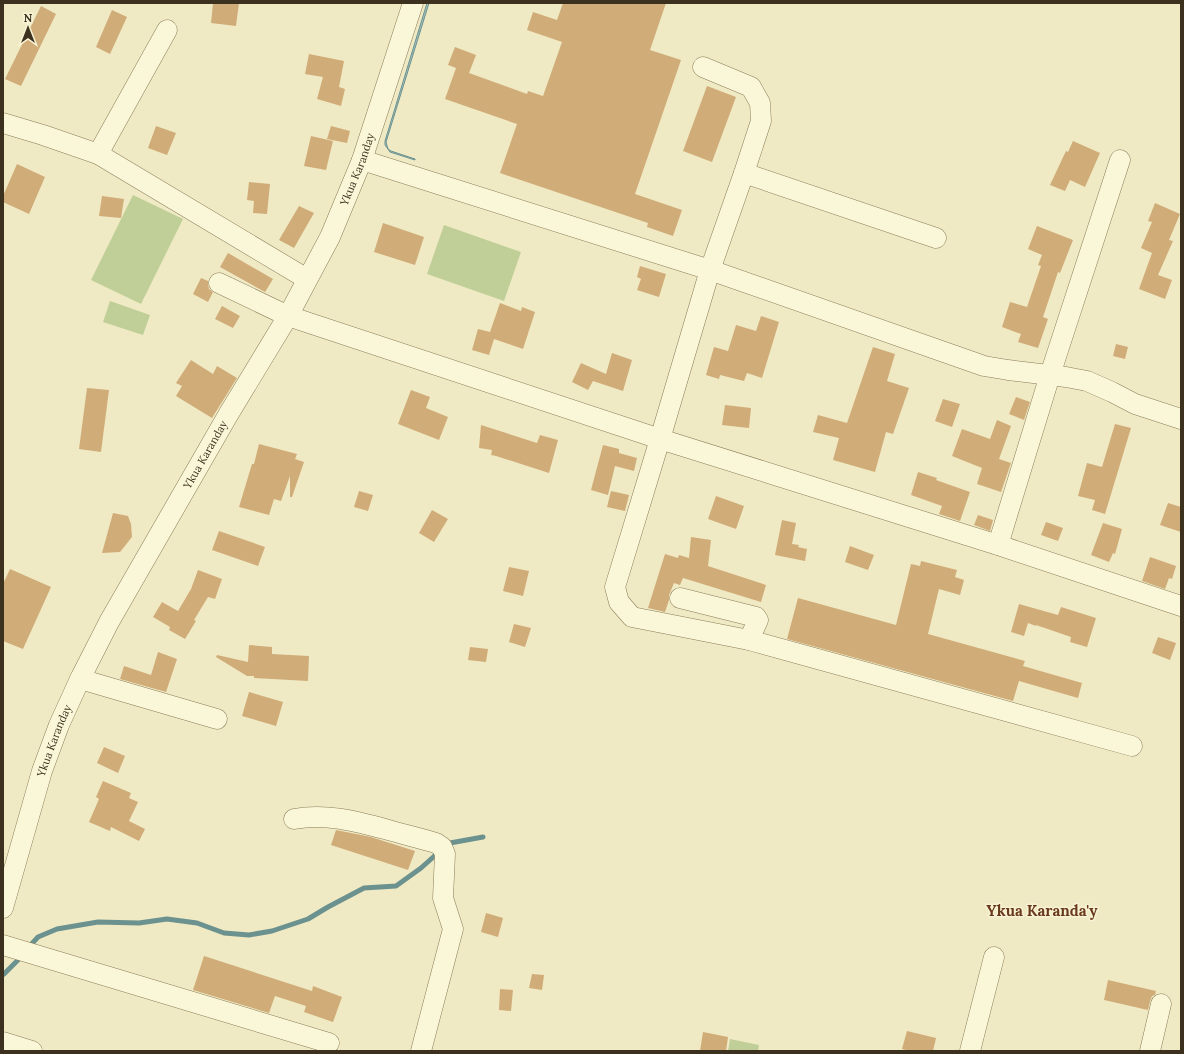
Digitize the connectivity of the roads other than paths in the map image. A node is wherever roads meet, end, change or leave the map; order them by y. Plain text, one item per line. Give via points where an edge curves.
1 (413, 3) edge
2 (167, 30) dead end
3 (704, 67) dead end
4 (3, 123) edge
5 (98, 154) junction
6 (362, 160) junction
7 (1120, 160) dead end
8 (744, 172) junction
9 (936, 238) dead end
10 (710, 270) junction
11 (307, 279) junction
12 (219, 283) dead end
13 (288, 316) junction
14 (1050, 375) junction
15 (1181, 419) edge
16 (660, 439) junction
17 (998, 544) junction
18 (680, 598) dead end
19 (1181, 606) edge
20 (749, 640) junction
21 (80, 679) junction
22 (217, 719) dead end
23 (1132, 746) dead end
24 (294, 819) dead end
25 (3, 908) edge
26 (3, 945) edge
27 (994, 957) dead end
28 (1161, 1004) dead end
29 (3, 1042) edge
30 (329, 1043) dead end
31 (32, 1051) edge
32 (422, 1051) edge
33 (970, 1051) edge
34 (1150, 1051) edge

1 - 6 street, Ykua Karanday
2 - 5 street
3 - 8 street via 751,87 760,103 761,120
4 - 5 street
5 - 11 street
6 - 10 street
6 - 11 street, Ykua Karanday via 330,237
7 - 14 street
8 - 9 street
8 - 10 street
10 - 14 street via 984,366
10 - 16 street
11 - 13 street, Ykua Karanday
12 - 13 street
13 - 16 street
13 - 21 street, Ykua Karanday via 224,422
14 - 15 street via 1087,381 1135,404
14 - 17 street
16 - 17 street
16 - 20 street via 615,587 620,602 632,617
17 - 19 street
18 - 20 street via 756,617 758,620
20 - 23 street
21 - 22 street
21 - 25 street, Ykua Karanday via 42,771
24 - 32 street via 321,816 351,820 436,843 442,847 445,854 443,898 453,930
26 - 30 street
27 - 33 street
28 - 34 street
29 - 31 street

